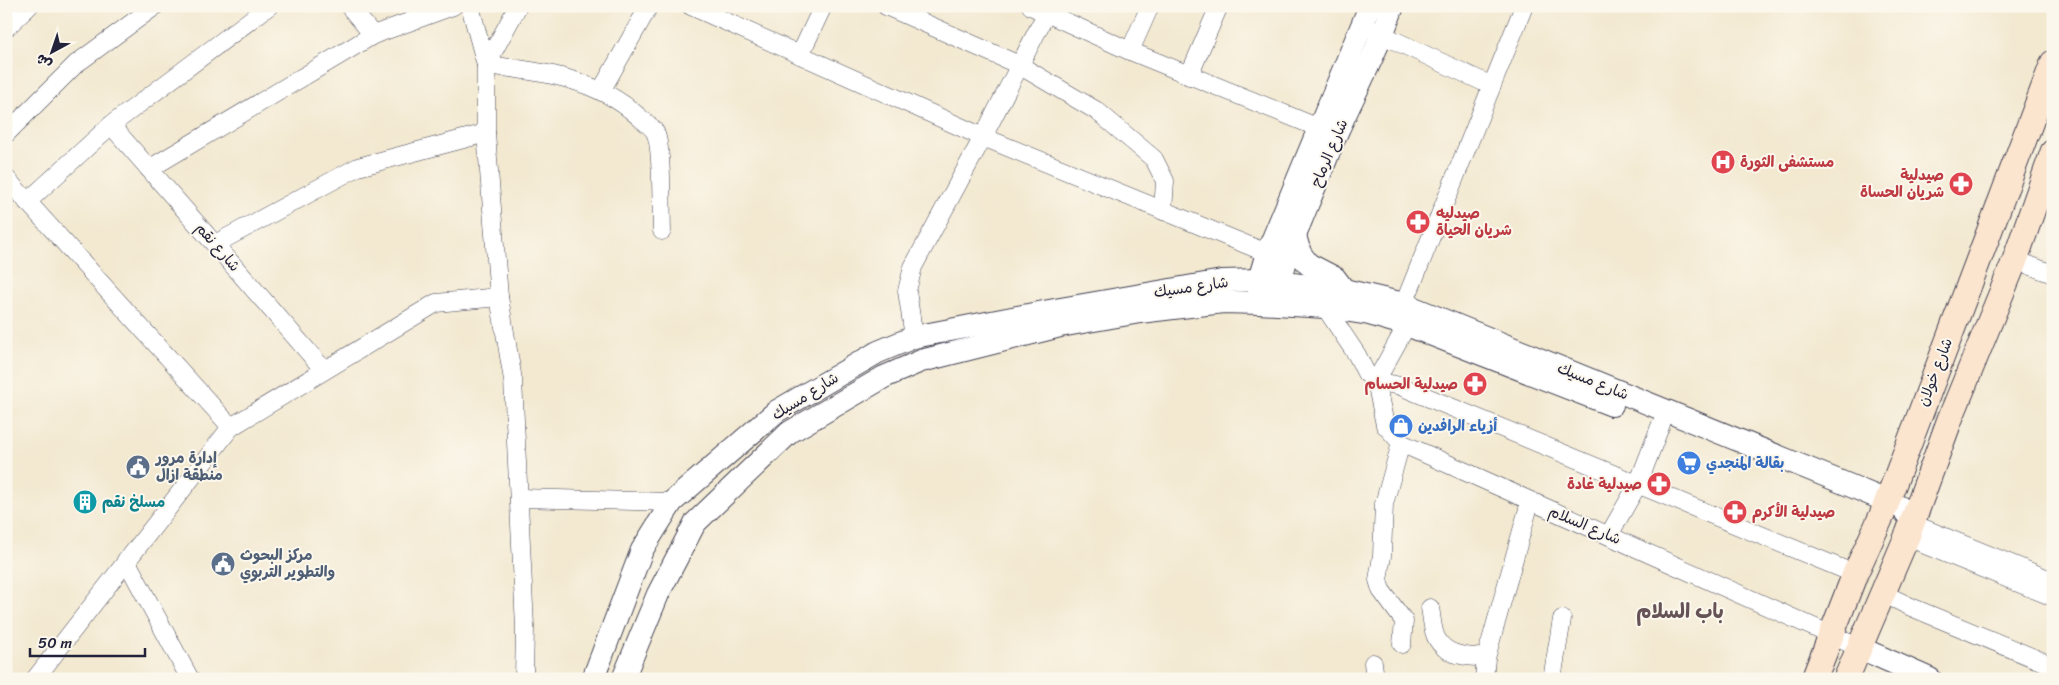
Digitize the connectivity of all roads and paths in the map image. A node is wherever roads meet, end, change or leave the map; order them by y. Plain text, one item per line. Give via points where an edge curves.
1 (29, 6) edge
2 (155, 6) edge
3 (269, 6) edge
4 (350, 6) edge
5 (452, 6) edge
6 (470, 6) edge
7 (518, 6) edge
8 (649, 6) edge
9 (691, 6) edge
10 (823, 6) edge
11 (886, 6) edge
12 (1150, 6) edge
13 (1218, 6) edge
14 (1394, 6) edge
15 (1524, 6) edge
16 (1042, 8) edge
17 (1366, 16) edge
18 (6, 28) edge
19 (372, 35) junction
20 (1383, 35) junction
21 (1130, 51) junction
22 (800, 55) junction
23 (2053, 63) edge
24 (486, 65) junction
25 (1019, 65) junction
26 (1189, 76) junction
27 (1492, 86) junction
28 (601, 91) junction
29 (111, 125) junction
30 (1319, 128) junction
31 (486, 133) junction
32 (6, 134) edge
33 (983, 137) junction
34 (2053, 152) edge
35 (149, 169) junction
36 (6, 178) edge
37 (27, 202) junction
38 (1164, 210) junction
39 (662, 231) dead end
40 (1295, 236) junction
41 (214, 244) junction
42 (1267, 253) junction
43 (2015, 260) junction
44 (2053, 274) edge
45 (1344, 290) junction
46 (1269, 293) junction
47 (499, 297) junction
48 (1324, 307) junction
49 (1406, 314) junction
50 (914, 337) junction
51 (324, 370) junction
52 (1376, 381) junction
53 (1921, 409) junction
54 (1950, 419) junction
55 (1661, 424) junction
56 (231, 427) junction
57 (1401, 443) junction
58 (1638, 484) junction
59 (519, 498) junction
60 (672, 502) junction
61 (1530, 502) junction
62 (1884, 508) junction
63 (1910, 527) junction
64 (1609, 535) junction
65 (126, 560) junction
66 (1855, 574) junction
67 (2053, 581) edge
68 (1882, 593) junction
69 (2053, 598) edge
70 (1430, 608) dead end
71 (1562, 619) dead end
72 (1831, 636) junction
73 (1402, 644) dead end
74 (1860, 648) junction
75 (1486, 658) junction
76 (2053, 666) edge
77 (34, 679) edge
78 (190, 679) edge
79 (524, 679) edge
80 (593, 679) edge
81 (623, 679) edge
82 (1484, 679) edge
83 (1552, 679) edge
84 (1814, 679) edge
85 (1846, 679) edge
86 (1930, 679) edge

1 - 18 street
2 - 32 street via 76,64
3 - 29 street
4 - 19 street
5 - 19 street
6 - 24 street
7 - 24 street
8 - 28 street
9 - 22 street
10 - 22 street
11 - 25 street
12 - 21 street
13 - 26 street
14 - 20 street, شارع الرماح
15 - 27 street
16 - 21 street
16 - 25 street
17 - 20 street
17 - 30 street, شارع الرماح
19 - 35 street
20 - 27 street
20 - 40 street, شارع الرماح via 1336,134
21 - 26 street
22 - 33 street
23 - 53 main road, شارع خولان
24 - 28 street via 564,77
24 - 31 street
25 - 33 street
25 - 38 street via 1097,111 1154,159 1164,181
26 - 30 street
27 - 49 street
28 - 39 street via 633,112 655,132 659,148
29 - 35 street, شارع نقم
29 - 37 street
30 - 42 street, شارع الرماح
31 - 41 street via 358,167
31 - 47 street
33 - 38 street
33 - 50 street via 912,267 907,291
34 - 43 main road, شارع خولان
35 - 41 street, شارع نقم
36 - 37 street
37 - 56 street
38 - 42 street
40 - 45 street via 1308,264 1335,278
40 - 46 street, شارع الرماح
41 - 51 street, شارع نقم
42 - 46 street, شارع الرماح
43 - 44 street
43 - 54 main road, شارع خولان
45 - 46 street, شارع مسيك
45 - 49 street, شارع مسيك
46 - 48 street, شارع مسيك
46 - 50 street, شارع مسيك via 1222,281
46 - 81 street, شارع مسيك via 1069,324 921,361 884,378 790,432 695,523 658,594
47 - 51 street via 436,303
47 - 59 street via 513,380
48 - 49 street, شارع مسيك via 1369,314
48 - 52 street via 1366,374
49 - 52 street
49 - 55 street, شارع مسيك
49 - 62 street, شارع مسيك
50 - 60 street, شارع مسيك via 878,352 777,411
51 - 56 street
52 - 57 street, شارع السلام via 1385,425
52 - 58 street via 1400,386
53 - 54 main road
53 - 62 main road, شارع خولان
54 - 63 main road, شارع خولان
55 - 58 street
55 - 62 street, شارع مسيك
56 - 65 street
57 - 61 street, شارع السلام
57 - 73 street via 1384,504 1378,580 1381,590 1404,621
58 - 64 street
58 - 66 street
59 - 60 street
59 - 79 street
60 - 80 street, شارع مسيك via 642,550
61 - 64 street, شارع السلام
61 - 75 street
62 - 63 street, شارع مسيك via 1894,521
62 - 66 main road, شارع خولان
63 - 67 street via 1918,526
63 - 68 main road, شارع خولان
63 - 69 street via 1925,545
64 - 72 street, شارع السلام
65 - 77 street
65 - 78 street
66 - 72 main road, شارع خولان
68 - 74 main road, شارع خولان
68 - 76 street
70 - 75 street via 1436,639 1448,651
71 - 83 street
72 - 74 street, شارع السلام
72 - 84 main road, شارع خولان
74 - 85 main road, شارع خولان
74 - 86 street
75 - 82 street

